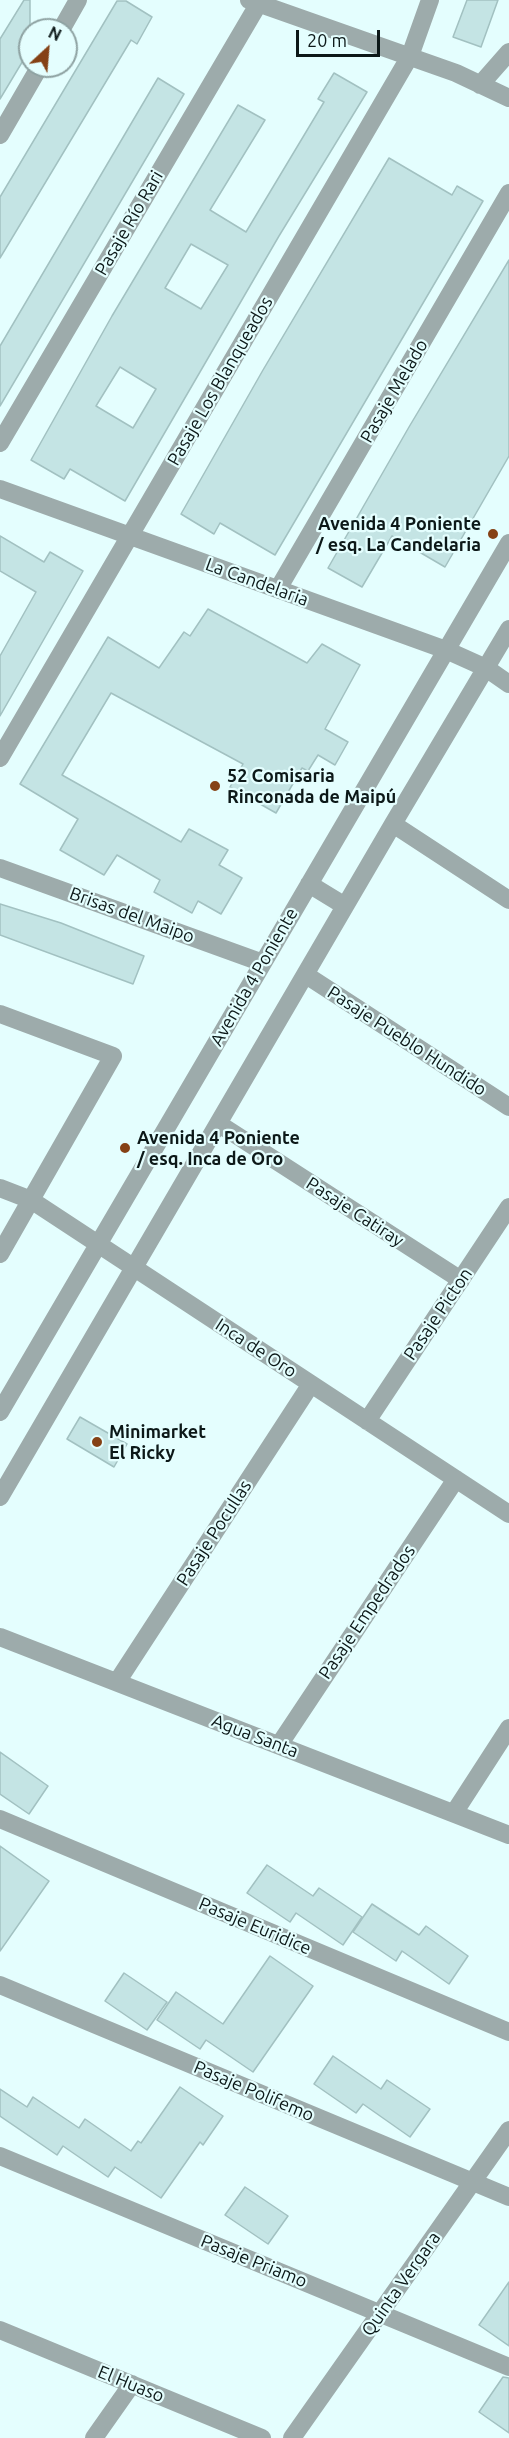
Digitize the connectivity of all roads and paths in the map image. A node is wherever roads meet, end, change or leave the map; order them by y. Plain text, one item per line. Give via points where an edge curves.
1 (78, 0) edge
2 (429, 0) edge
3 (254, 2) edge
4 (285, 6) edge
5 (68, 18) edge
6 (509, 52) edge
7 (410, 56) junction
8 (33, 78) edge
9 (480, 85) junction
10 (509, 98) edge
11 (0, 135) edge
12 (509, 192) edge
13 (0, 443) edge
14 (0, 489) edge
15 (129, 536) junction
16 (509, 543) edge
17 (278, 590) junction
18 (509, 629) edge
19 (446, 650) junction
20 (486, 668) junction
21 (509, 684) edge
22 (0, 758) edge
23 (393, 824) junction
24 (0, 868) edge
25 (309, 884) junction
26 (509, 900) edge
27 (345, 906) junction
28 (263, 963) junction
29 (306, 975) junction
30 (0, 1014) edge
31 (509, 1107) edge
32 (219, 1124) junction
33 (0, 1188) edge
34 (32, 1200) junction
35 (509, 1207) edge
36 (98, 1244) junction
37 (0, 1254) edge
38 (134, 1267) junction
39 (461, 1280) junction
40 (311, 1384) junction
41 (0, 1412) edge
42 (367, 1421) junction
43 (456, 1479) junction
44 (0, 1497) edge
45 (509, 1514) edge
46 (0, 1637) edge
47 (117, 1682) junction
48 (509, 1728) edge
49 (279, 1745) junction
50 (454, 1813) junction
51 (0, 1819) edge
52 (509, 1835) edge
53 (0, 1985) edge
54 (509, 2032) edge
55 (509, 2130) edge
56 (0, 2156) edge
57 (472, 2182) junction
58 (509, 2197) edge
59 (380, 2313) junction
60 (0, 2330) edge
61 (509, 2367) edge
62 (132, 2384) junction
63 (94, 2438) edge
64 (262, 2438) edge
65 (292, 2438) edge

1 - 5 street
2 - 7 street, Pasaje Los Blanqueados
3 - 4 street
3 - 13 street, Pasaje Río Rari
4 - 7 street
6 - 9 street
7 - 9 street
7 - 15 street, Pasaje Los Blanqueados
8 - 11 street
9 - 10 street
12 - 17 street, Pasaje Melado
14 - 15 street, La Candelaria
15 - 17 street, La Candelaria
15 - 22 street, Pasaje Los Blanqueados
16 - 19 street, Avenida 4 Poniente
17 - 19 street, La Candelaria
18 - 20 street
19 - 20 street, La Candelaria
19 - 25 street, Avenida 4 Poniente
20 - 21 street, La Candelaria
20 - 23 street
23 - 26 street
23 - 27 street
24 - 28 street, Brisas del Maipo
25 - 27 street
25 - 28 street, Avenida 4 Poniente
27 - 29 street
28 - 36 street, Avenida 4 Poniente
29 - 31 street, Pasaje Pueblo Hundido
29 - 32 street
30 - 34 street via 113,1056
32 - 38 street
32 - 39 street, Pasaje Catiray
33 - 34 street, Inca de Oro
34 - 36 street, Inca de Oro
34 - 37 street
35 - 39 street, Pasaje Picton
36 - 38 street, Inca de Oro
36 - 41 street, Avenida 4 Poniente
38 - 40 street, Inca de Oro
38 - 44 street
39 - 42 street, Pasaje Picton
40 - 42 street, Inca de Oro
40 - 47 street, Pasaje Pocullas
42 - 43 street, Inca de Oro
43 - 45 street, Inca de Oro
43 - 49 street, Pasaje Empedrados
46 - 47 street, Agua Santa
47 - 49 street, Agua Santa
48 - 50 street
49 - 50 street, Agua Santa
50 - 52 street, Agua Santa
51 - 54 street, Pasaje Euridice
53 - 57 street, Pasaje Polifemo
55 - 57 street, Quinta Vergara
56 - 59 street, Pasaje Priamo
57 - 58 street, Pasaje Polifemo
57 - 59 street, Quinta Vergara
59 - 61 street, Pasaje Priamo
59 - 65 street, Quinta Vergara
60 - 62 street, El Huaso
62 - 63 street
62 - 64 street, El Huaso

